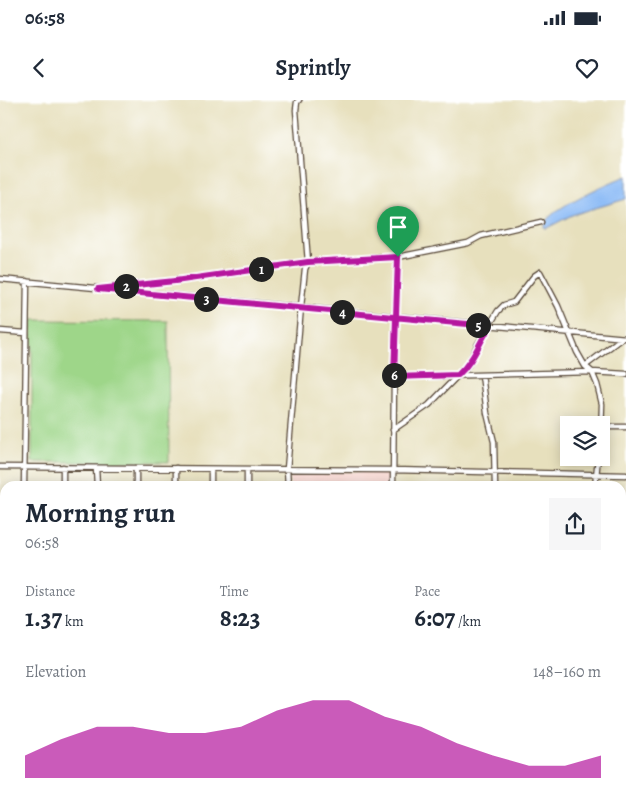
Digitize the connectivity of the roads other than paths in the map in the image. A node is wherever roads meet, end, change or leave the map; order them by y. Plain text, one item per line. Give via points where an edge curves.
1 (299, 100) edge
2 (541, 222) dead end
3 (398, 257) junction
4 (308, 262) junction
5 (0, 279) edge
6 (27, 281) junction
7 (98, 289) junction
8 (301, 307) junction
9 (396, 317) junction
10 (490, 326) junction
11 (0, 331) edge
12 (570, 333) junction
13 (26, 334) junction
14 (624, 338) edge
15 (585, 366) junction
16 (592, 372) junction
17 (626, 374) edge
18 (458, 375) junction
19 (482, 375) junction
20 (394, 377) junction
21 (602, 416) edge
22 (610, 427) edge
23 (626, 427) edge
24 (393, 430) junction
25 (0, 466) edge
26 (597, 466) edge
27 (24, 467) junction
28 (63, 467) junction
29 (96, 468) junction
30 (136, 468) junction
31 (176, 468) junction
32 (211, 469) junction
33 (247, 469) junction
34 (287, 469) junction
35 (393, 470) junction
36 (495, 472) junction
37 (596, 475) junction
38 (626, 475) edge
39 (24, 481) edge
40 (63, 481) edge
41 (97, 481) edge
42 (136, 481) edge
43 (176, 481) edge
44 (212, 481) edge
45 (247, 481) edge
46 (288, 481) edge
47 (393, 481) edge
48 (495, 481) edge
49 (596, 481) edge

1 - 4 street via 296,110
2 - 3 street via 487,234 468,243
3 - 4 street
3 - 9 street
4 - 7 street
4 - 8 street
5 - 6 street
6 - 7 street
6 - 13 street
7 - 8 street
8 - 9 street
8 - 34 street
9 - 10 street
9 - 20 street
10 - 12 street
10 - 12 street via 502,307 514,302 540,272
10 - 18 street via 468,365
11 - 13 street
12 - 14 street
12 - 15 street
13 - 27 street
14 - 15 street
15 - 16 street
16 - 17 street
16 - 19 street
16 - 21 street via 600,393
18 - 19 street
18 - 20 street
18 - 24 street via 429,405
19 - 36 street via 494,442
20 - 24 street
22 - 23 street
24 - 35 street
25 - 27 street
26 - 37 street
27 - 28 street
27 - 39 street
28 - 29 street
28 - 40 street
29 - 30 street
29 - 41 street
30 - 31 street
30 - 42 street
31 - 32 street
31 - 43 street
32 - 33 street
32 - 44 street
33 - 34 street
33 - 45 street
34 - 35 street
34 - 46 street
35 - 36 street
35 - 47 street
36 - 37 street
36 - 48 street
37 - 38 street
37 - 49 street

